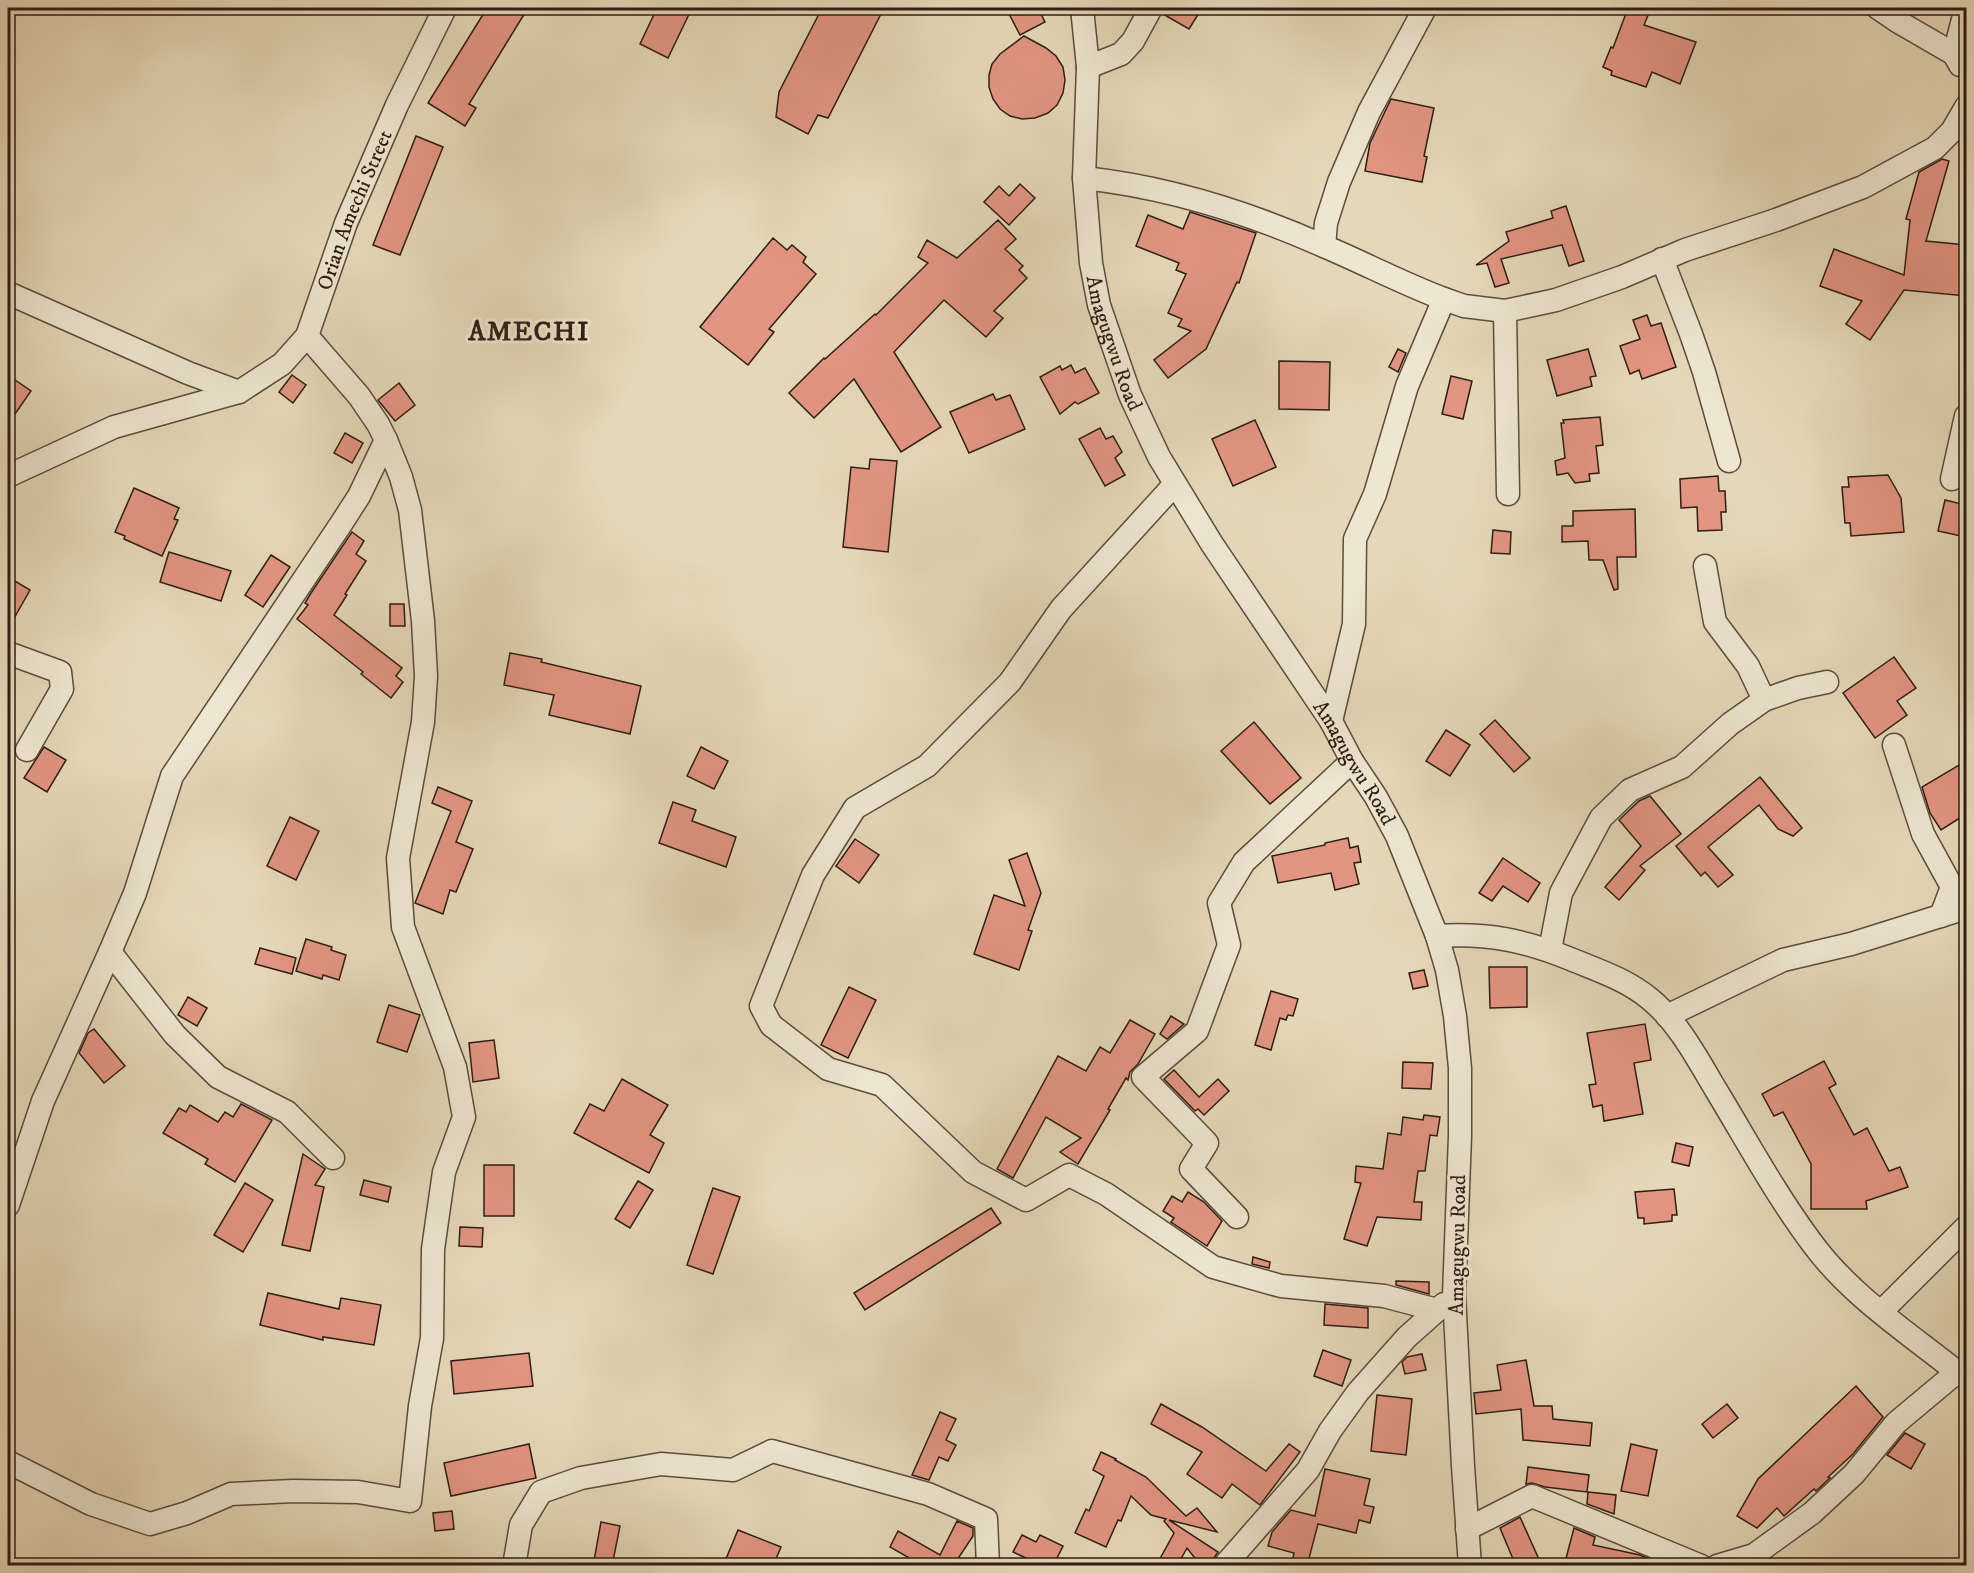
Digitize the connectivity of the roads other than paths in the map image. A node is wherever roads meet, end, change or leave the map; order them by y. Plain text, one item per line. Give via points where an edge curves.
1 (445, 8) edge
2 (1082, 8) edge
3 (1151, 8) edge
4 (1425, 8) edge
5 (1878, 8) edge
6 (1966, 8) edge
7 (1960, 58) edge
8 (1088, 68) junction
9 (1966, 77) edge
10 (1966, 107) edge
11 (1959, 135) edge
12 (1084, 178) junction
13 (1324, 246) junction
14 (1662, 259) junction
15 (8, 293) edge
16 (1444, 299) junction
17 (1505, 311) junction
18 (307, 336) junction
19 (239, 392) junction
20 (1966, 416) edge
21 (386, 440) junction
22 (1729, 460) dead end
23 (8, 476) edge
24 (1952, 479) dead end
25 (1175, 484) junction
26 (1508, 494) dead end
27 (1705, 566) dead end
28 (8, 653) edge
29 (1827, 682) dead end
30 (1764, 700) junction
31 (1331, 721) junction
32 (1894, 746) dead end
33 (27, 750) dead end
34 (1352, 761) junction
35 (1966, 908) edge
36 (1941, 916) junction
37 (1437, 936) junction
38 (1550, 950) junction
39 (110, 952) junction
40 (1667, 1016) junction
41 (333, 1158) dead end
42 (8, 1205) edge
43 (1237, 1217) dead end
44 (1966, 1227) edge
45 (1454, 1294) junction
46 (1437, 1310) junction
47 (1881, 1312) junction
48 (1962, 1375) edge
49 (8, 1462) edge
50 (1467, 1529) junction
51 (514, 1566) edge
52 (988, 1566) edge
53 (1224, 1566) edge
54 (1470, 1566) edge
55 (1701, 1566) edge
56 (1717, 1566) edge

1 - 18 street, Orian Amechi Street via 397,105 346,223
2 - 8 street, Amagugwu Road
3 - 8 street via 1121,54
4 - 13 street via 1369,112 1331,205
5 - 7 street
6 - 7 street
7 - 9 street
8 - 12 street, Amagugwu Road
10 - 11 street
11 - 14 street via 1863,187
12 - 13 street via 1181,196 1254,218
12 - 25 street, Amagugwu Road via 1099,305 1130,395
13 - 16 street
14 - 17 street via 1556,300
14 - 22 street via 1691,334
15 - 19 street
16 - 17 street via 1464,306
16 - 31 street via 1407,386 1375,494 1355,539 1354,624
17 - 26 street
18 - 19 street, Orian Amechi Street via 282,364
18 - 21 street via 359,396
19 - 23 street, Orian Amechi Street via 114,427
20 - 24 street
21 - 39 street via 335,534 171,776 135,892
21 - 49 street via 410,510 426,676 423,722 398,858 403,927 455,1067 464,1117 444,1172 433,1249 432,1338 410,1502 358,1492 231,1494 150,1524 91,1504
25 - 31 street, Amagugwu Road
25 - 46 street via 1061,609 1010,682 927,766 855,808 813,875 761,1006 771,1025 828,1069 882,1085 972,1172 1026,1200 1069,1175 1106,1194 1213,1267 1281,1286 1384,1296
27 - 30 street via 1714,622 1748,666
28 - 33 street via 60,672 62,689
29 - 30 street
30 - 38 street via 1682,767 1630,790 1601,818 1561,893
31 - 34 street, Amagugwu Road
32 - 36 street via 1923,834 1952,887
34 - 37 street, Amagugwu Road via 1397,836
34 - 43 street via 1244,862 1219,903 1229,945 1197,1031 1143,1077 1207,1143 1191,1169
35 - 36 street
36 - 40 street via 1783,960
37 - 38 street via 1490,936
37 - 45 street, Amagugwu Road via 1447,970 1460,1068
38 - 40 street via 1611,975 1648,997
39 - 41 street via 176,1035 218,1077 287,1112
39 - 42 street via 43,1101
40 - 47 street via 1692,1049 1811,1242 1830,1267
44 - 47 street
45 - 46 street
45 - 50 street, Amagugwu Road
46 - 53 street via 1358,1392 1308,1470
47 - 48 street
48 - 56 street via 1896,1423 1854,1474 1812,1513 1754,1555
50 - 54 street, Amagugwu Road
50 - 55 street via 1532,1496
51 - 52 street via 521,1525 542,1492 581,1478 661,1464 733,1470 772,1451 928,1494 986,1519

